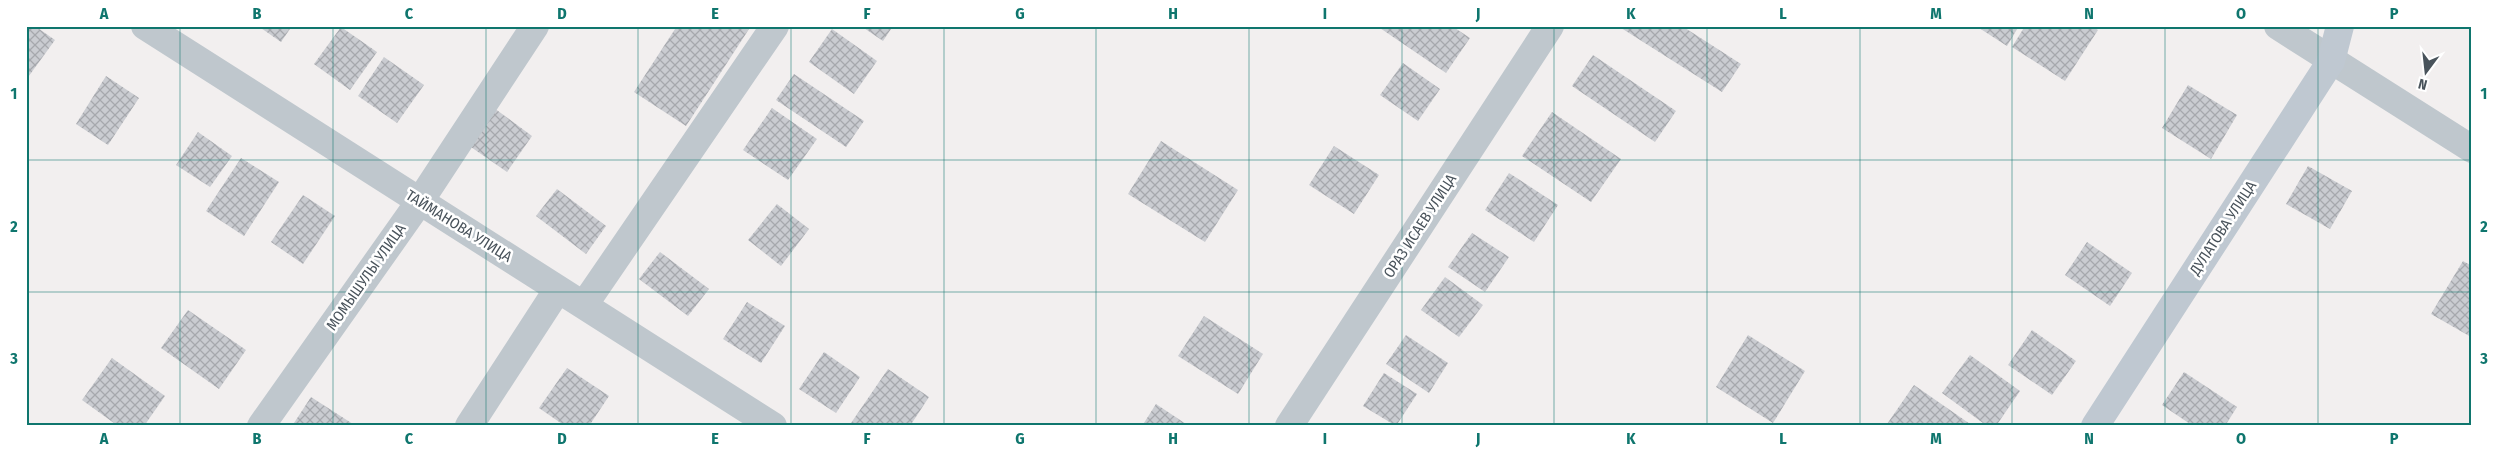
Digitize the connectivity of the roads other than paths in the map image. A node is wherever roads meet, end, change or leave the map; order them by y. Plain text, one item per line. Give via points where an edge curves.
1 (145, 26) edge
2 (535, 26) edge
3 (775, 26) edge
4 (1550, 26) edge
5 (2278, 26) edge
6 (2340, 26) edge
7 (2331, 61) junction
8 (2472, 149) edge
9 (420, 201) junction
10 (558, 289) junction
11 (584, 305) junction
12 (261, 426) edge
13 (469, 426) edge
14 (773, 426) edge
15 (1289, 426) edge
16 (2096, 426) edge

1 - 9 street, ТАЙМАНОВА УЛИЦА
2 - 9 street, МОМЫШУЛЫ УЛИЦА
3 - 11 street
4 - 15 street, ОРАЗ ИСАЕВ УЛИЦА
5 - 7 street
6 - 7 street, ДУЛАТОВА УЛИЦА
7 - 8 street
7 - 16 street, ДУЛАТОВА УЛИЦА
9 - 10 street, ТАЙМАНОВА УЛИЦА
9 - 12 street, МОМЫШУЛЫ УЛИЦА
10 - 11 street, ТАЙМАНОВА УЛИЦА
10 - 13 street
11 - 14 street, ТАЙМАНОВА УЛИЦА

